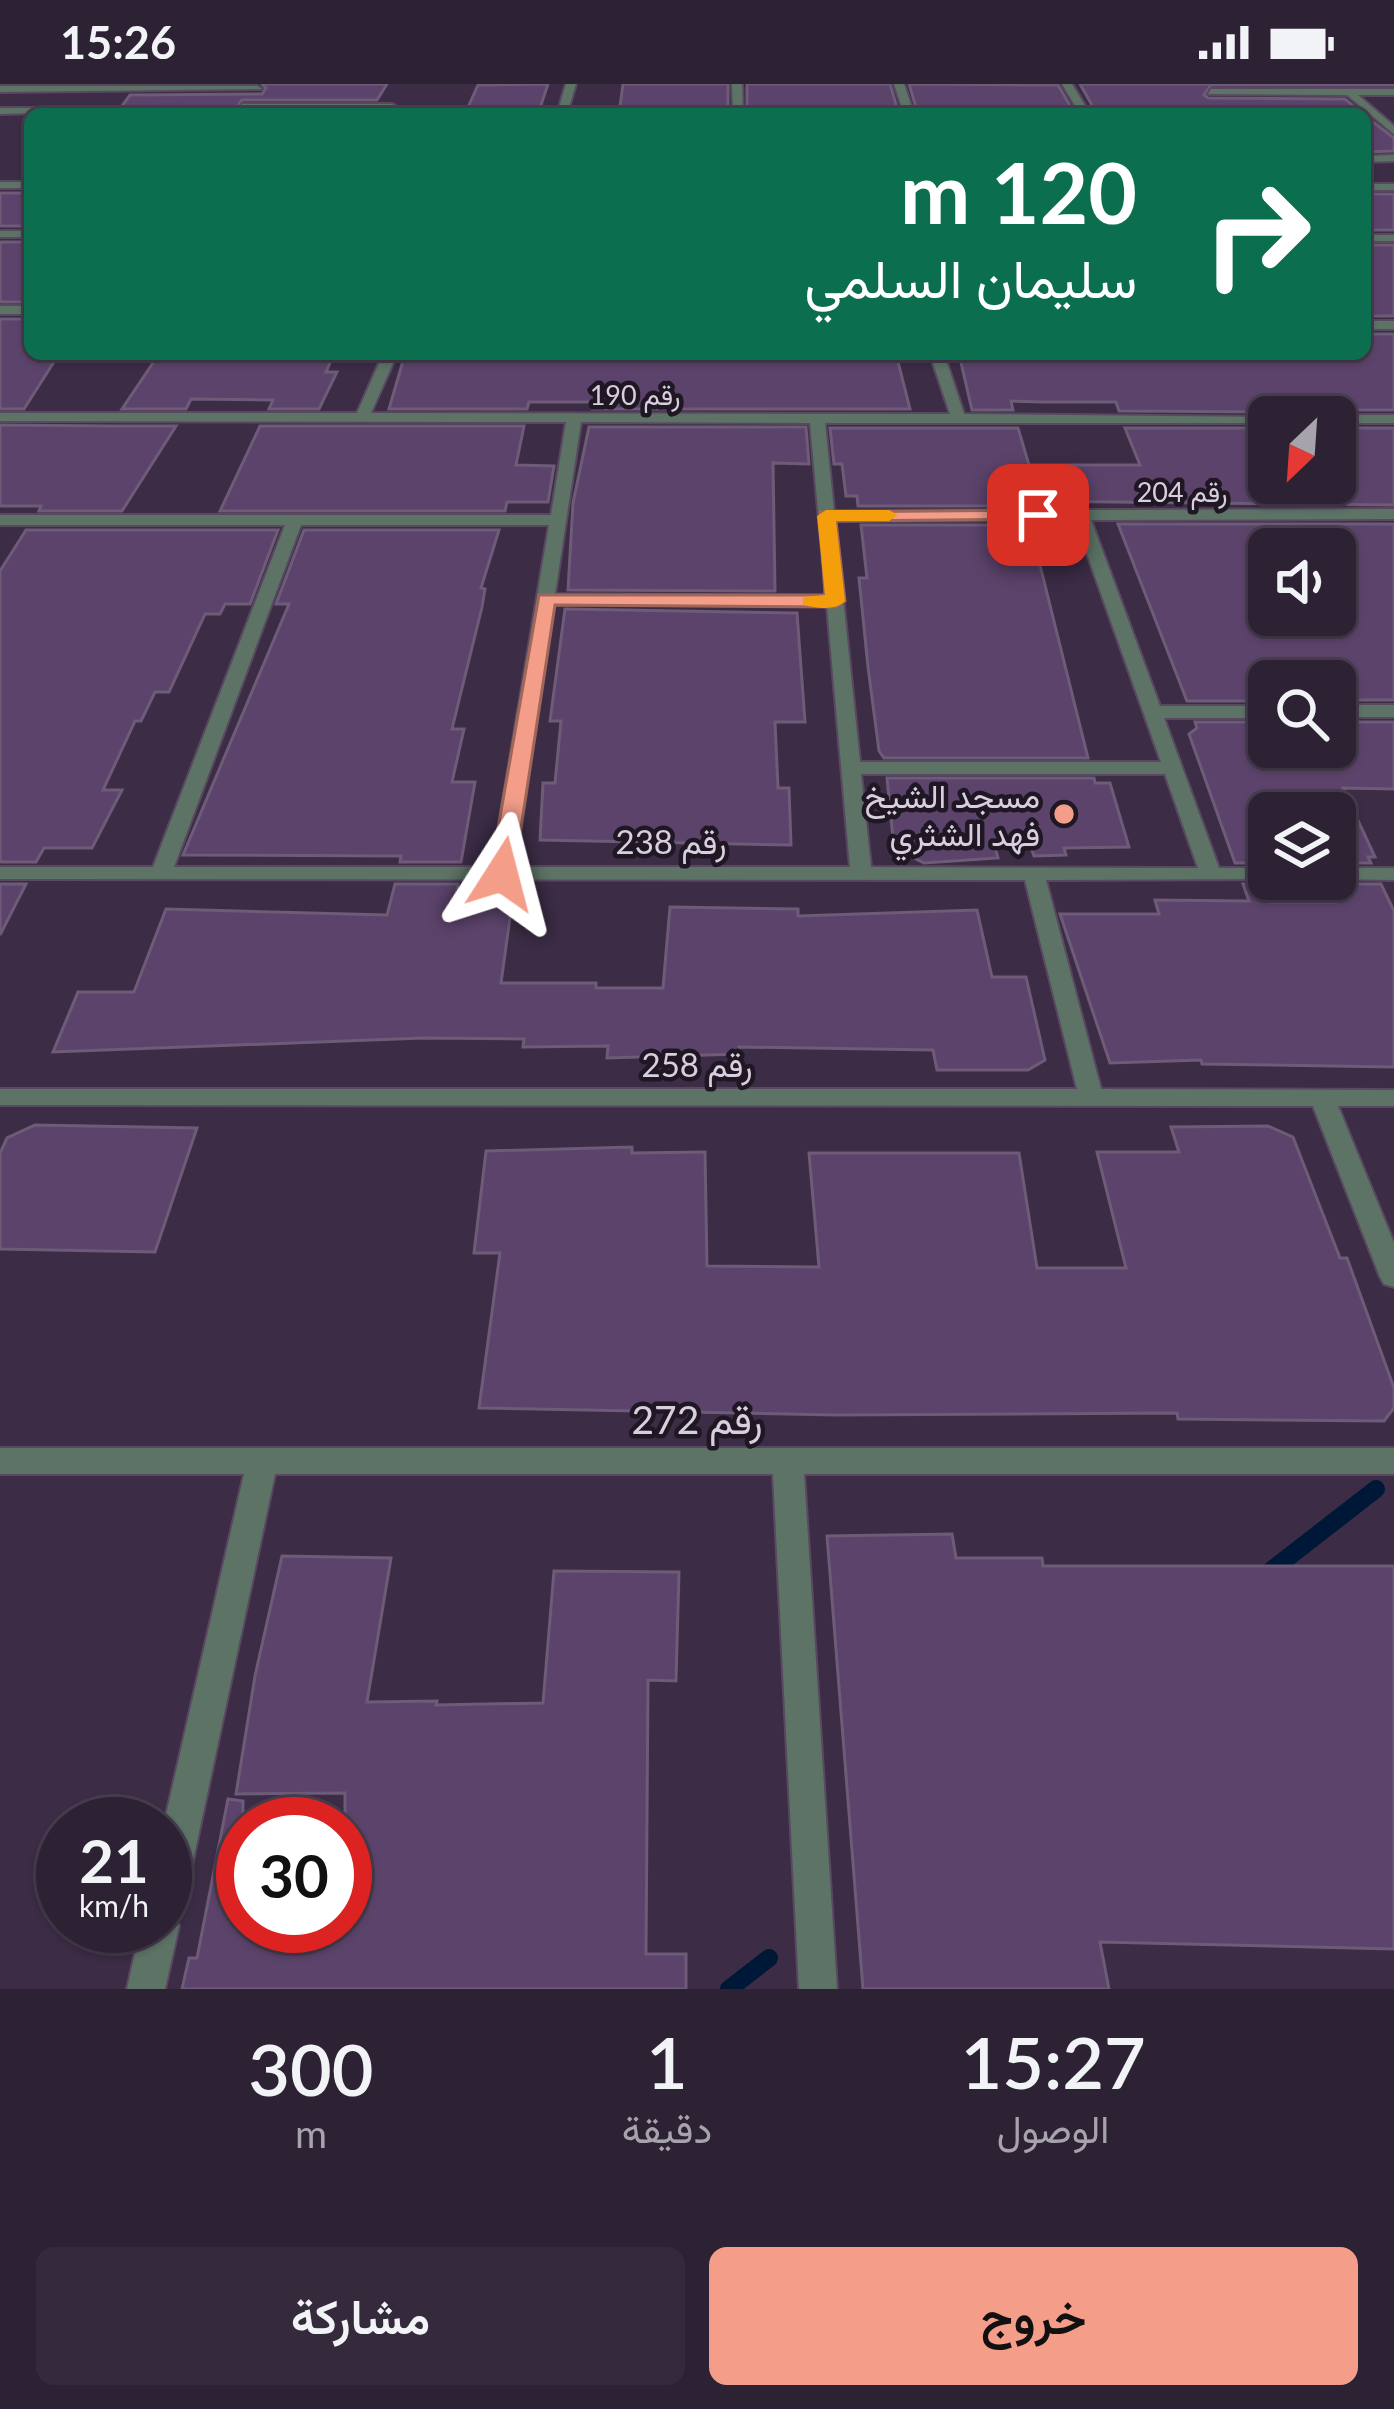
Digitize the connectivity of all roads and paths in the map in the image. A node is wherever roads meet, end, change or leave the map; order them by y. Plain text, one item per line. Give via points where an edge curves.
1 (258, 86) edge
2 (130, 88) junction
3 (1207, 88) edge
4 (0, 89) edge
5 (1349, 92) junction
6 (1394, 92) edge
7 (398, 96) dead end
8 (1220, 103) dead end
9 (111, 108) edge
10 (392, 108) edge
11 (1367, 108) edge
12 (1371, 111) edge
13 (1394, 131) edge
14 (387, 360) edge
15 (939, 360) edge
16 (0, 417) edge
17 (362, 418) junction
18 (574, 418) junction
19 (817, 418) junction
20 (958, 418) junction
21 (1248, 419) edge
22 (1356, 419) edge
23 (1394, 419) edge
24 (1394, 514) edge
25 (1081, 515) junction
26 (826, 516) junction
27 (6, 520) edge
28 (295, 520) junction
29 (558, 520) junction
30 (0, 538) edge
31 (546, 599) junction
32 (835, 601) junction
33 (1356, 711) edge
34 (1394, 711) edge
35 (1152, 712) junction
36 (1248, 712) edge
37 (851, 768) junction
38 (1172, 768) junction
39 (0, 873) edge
40 (161, 873) junction
41 (502, 874) junction
42 (861, 874) junction
43 (1034, 874) junction
44 (1210, 874) junction
45 (1248, 874) edge
46 (1356, 874) edge
47 (1394, 874) edge
48 (0, 1097) edge
49 (1091, 1097) junction
50 (1322, 1098) junction
51 (1394, 1098) edge
52 (1394, 1276) edge
53 (262, 1461) junction
54 (788, 1461) junction
55 (1394, 1461) edge
56 (0, 1462) edge
57 (188, 1797) edge
58 (154, 1953) edge
59 (146, 1989) edge
60 (818, 1989) edge

1 - 2 street
2 - 4 street
2 - 9 street
3 - 5 street
3 - 8 street
5 - 6 street
5 - 11 street
7 - 10 street
12 - 13 street
14 - 17 street
15 - 20 street
16 - 17 street, رقم 190
17 - 18 street, رقم 190
18 - 19 street, رقم 190
18 - 29 street
19 - 20 street, رقم 190
19 - 26 street
20 - 21 street, رقم 190
22 - 23 street
24 - 25 street, رقم 204
25 - 26 street, رقم 204
25 - 35 street
26 - 32 street
27 - 28 street
27 - 30 street
28 - 29 street
28 - 40 street
29 - 31 street
31 - 32 street
31 - 41 street
32 - 37 street
33 - 34 street
35 - 36 street
35 - 38 street
37 - 38 street
37 - 42 street
38 - 44 street
39 - 40 street, رقم 238
40 - 41 street, رقم 238
41 - 42 street, رقم 238
42 - 43 street, رقم 238
43 - 44 street, رقم 238
43 - 49 street
44 - 45 street, رقم 238
46 - 47 street
48 - 49 street, رقم 258
49 - 50 street, رقم 258
50 - 51 street, رقم 258
50 - 52 street
53 - 54 street, رقم 272
53 - 56 street, رقم 272
53 - 57 street
54 - 55 street, رقم 272
54 - 60 street
58 - 59 street

